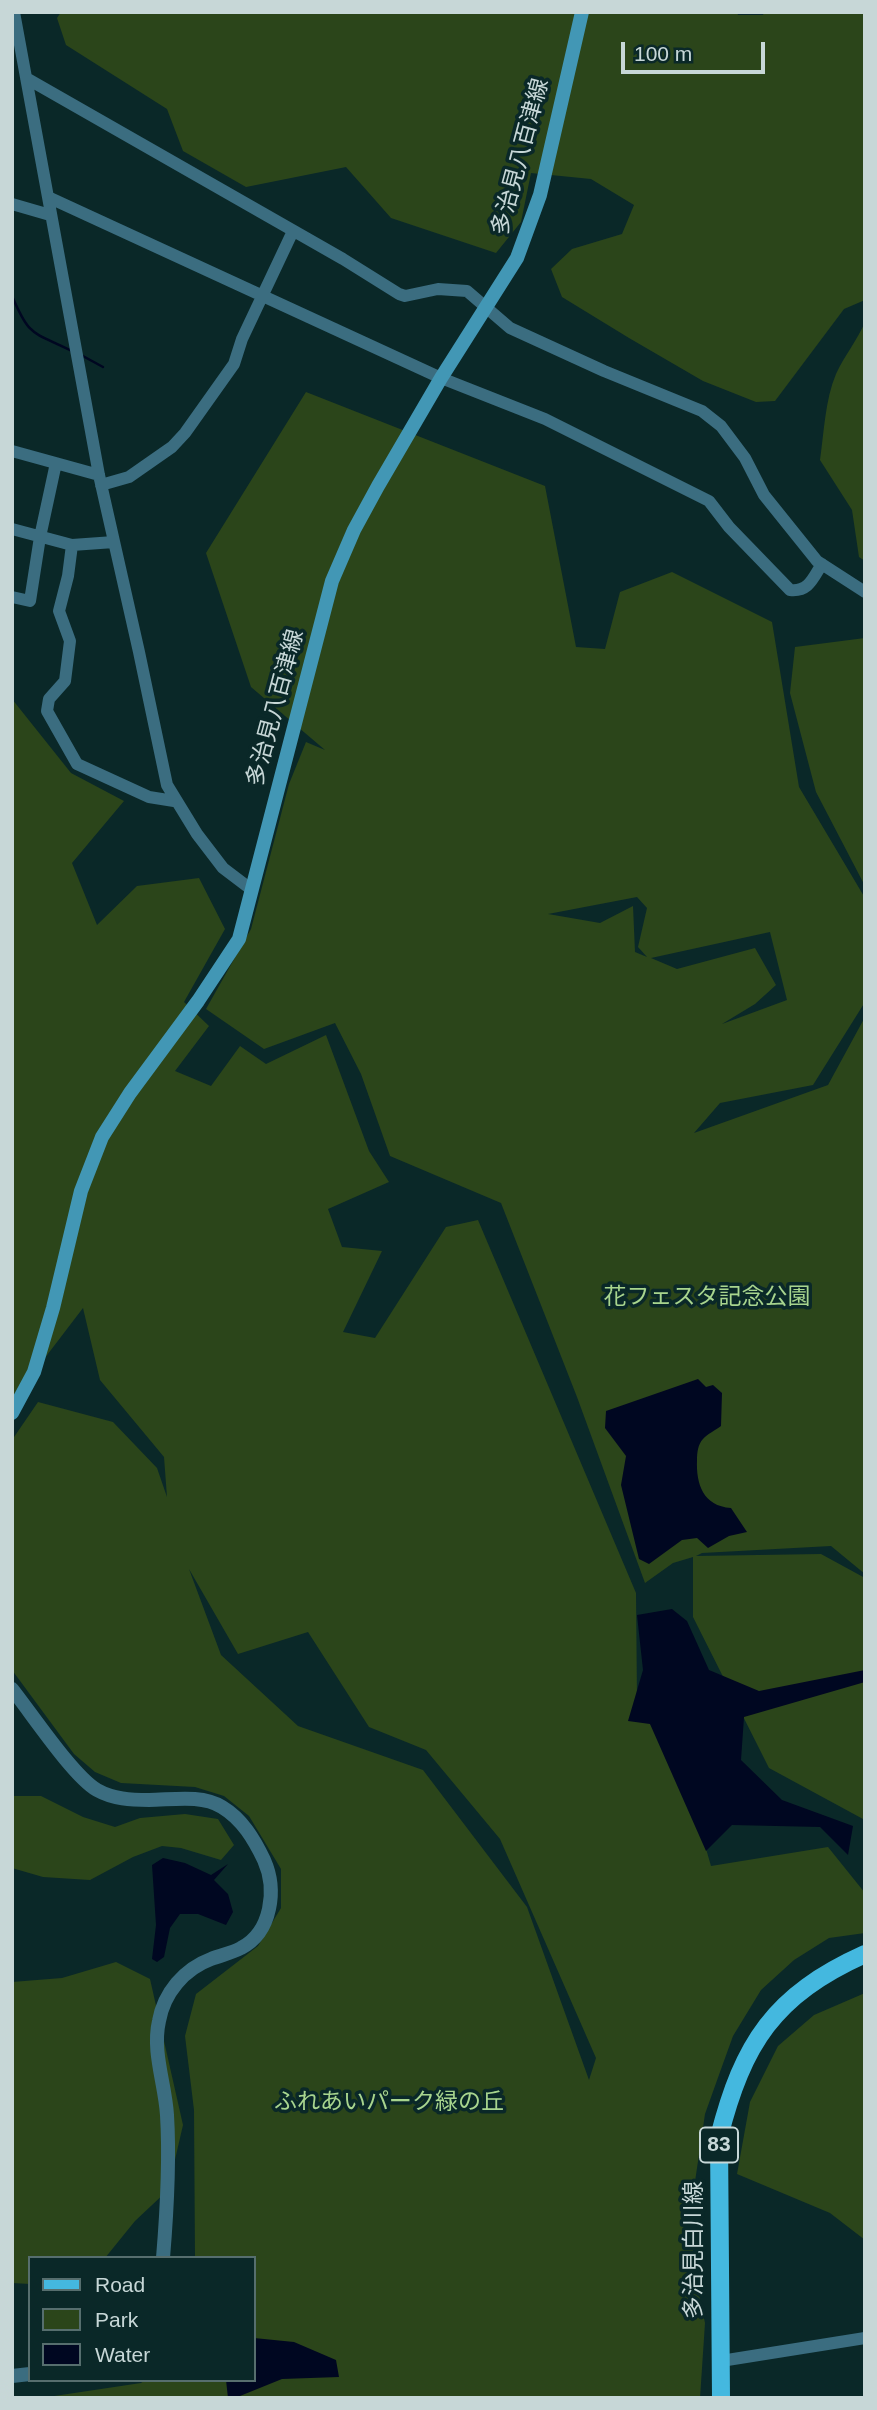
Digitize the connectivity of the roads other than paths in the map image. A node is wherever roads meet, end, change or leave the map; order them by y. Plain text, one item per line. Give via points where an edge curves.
1 (14, 12) edge
2 (582, 12) edge
3 (26, 78) junction
4 (50, 198) junction
5 (12, 204) edge
6 (50, 215) junction
7 (293, 231) junction
8 (264, 295) junction
9 (488, 306) junction
10 (441, 378) junction
11 (12, 451) edge
12 (56, 463) junction
13 (100, 480) junction
14 (12, 529) edge
15 (40, 537) junction
16 (114, 542) junction
17 (72, 545) junction
18 (822, 564) junction
19 (865, 592) edge
20 (12, 597) edge
21 (174, 801) junction
22 (253, 890) junction
23 (12, 1413) edge
24 (12, 1689) edge
25 (865, 1954) edge
26 (163, 2256) edge
27 (865, 2338) edge
28 (721, 2361) junction
29 (721, 2398) edge

1 - 3 street
2 - 9 main road, 多治見八百津線 via 540,195 517,258
3 - 4 street
3 - 7 street
4 - 6 street
4 - 8 street
5 - 6 street
6 - 13 street
7 - 8 street
7 - 9 street via 399,294 456,289
8 - 10 street
8 - 13 street via 234,364 185,433 129,477
9 - 10 main road, 多治見八百津線
9 - 18 street via 510,328 702,411 722,426 764,495
10 - 18 street via 545,419 709,501 790,590 800,591 809,585
10 - 22 main road, 多治見八百津線 via 354,530 332,581
11 - 12 street
12 - 13 street
12 - 15 street
13 - 16 street
14 - 15 street
15 - 17 street
15 - 20 street via 30,601
16 - 17 street
16 - 21 street
17 - 21 street via 59,611 69,641 65,681 49,699 47,711 77,764 149,797
18 - 19 street
21 - 22 street via 223,868
22 - 23 main road, 多治見八百津線 via 239,939 102,1137 81,1191 34,1372
24 - 26 street via 97,1790 119,1798 192,1799 219,1805 237,1818 252,1838 270,1878 270,1905 257,1934 243,1947 208,1960 180,1979 160,2016 155,2037 169,2145
25 - 28 main road, 多治見白川線 / 83 via 815,1980 780,2008 743,2062 729,2098 719,2137
27 - 28 street
28 - 29 main road, 多治見白川線 / 83

